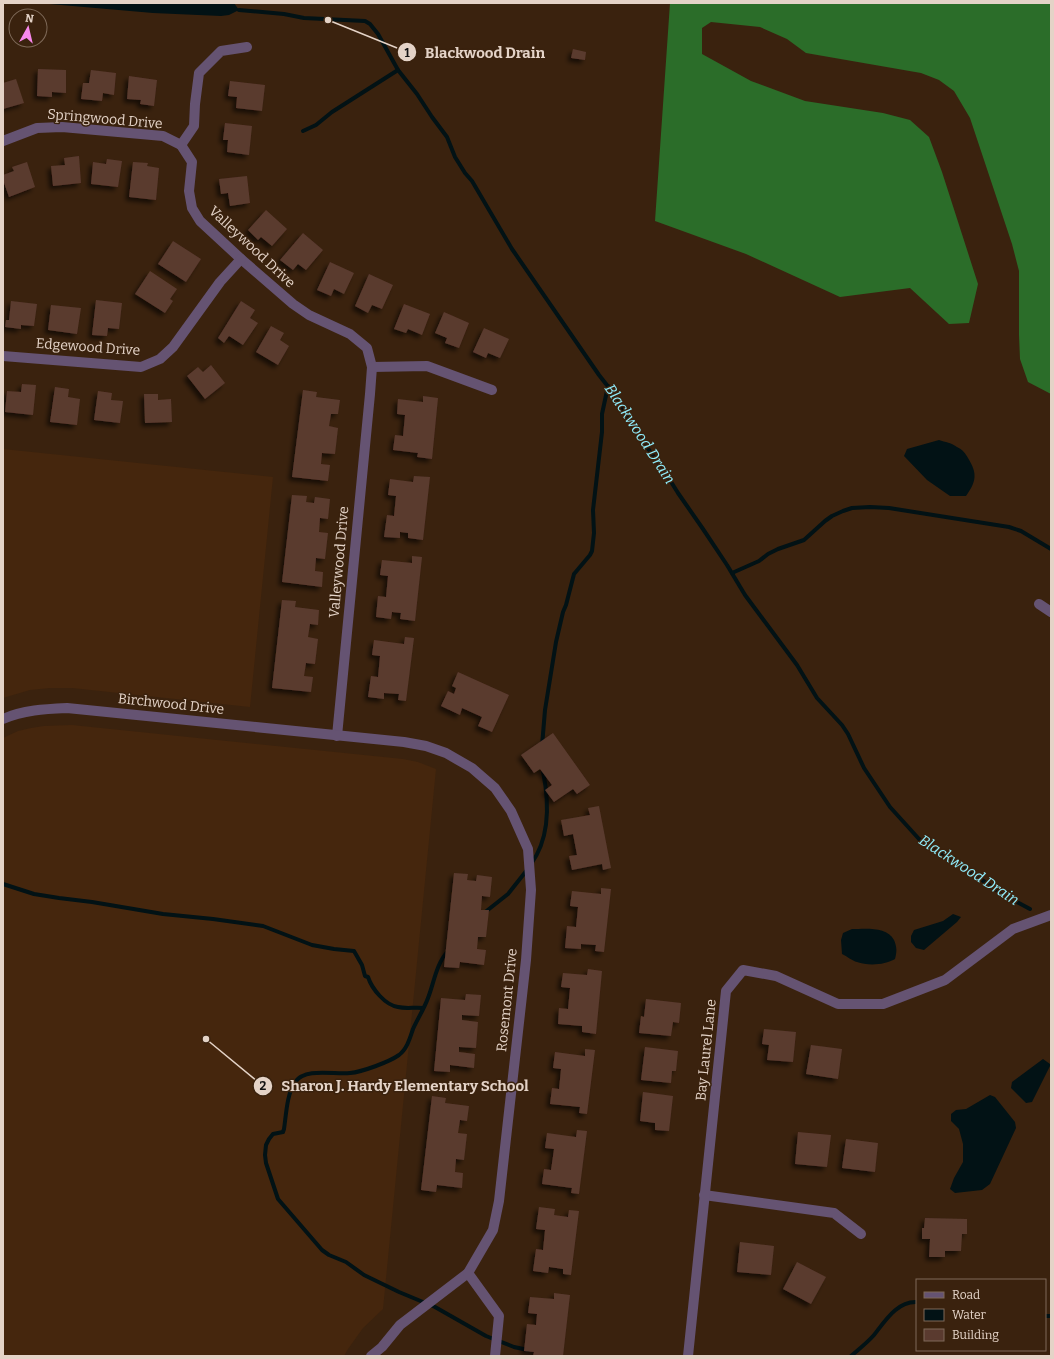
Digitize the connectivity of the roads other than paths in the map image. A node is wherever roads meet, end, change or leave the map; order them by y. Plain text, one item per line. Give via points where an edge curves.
1 (247, 46) dead end
2 (3, 141) edge
3 (181, 145) junction
4 (241, 259) junction
5 (3, 356) edge
6 (372, 367) junction
7 (492, 390) dead end
8 (1039, 604) dead end
9 (1051, 612) edge
10 (3, 719) edge
11 (337, 736) junction
12 (1051, 915) edge
13 (704, 1195) junction
14 (861, 1234) dead end
15 (468, 1273) junction
16 (382, 1351) edge
17 (371, 1356) edge
18 (495, 1356) edge
19 (688, 1356) edge

1 - 3 street via 221,51 199,72 194,126
2 - 3 street, Springwood Drive via 37,128 62,127 163,136
3 - 4 street, Valleywood Drive via 192,162 189,191 192,208 200,221
4 - 5 street, Edgewood Drive via 220,282 173,347 160,359 141,367
4 - 6 street, Valleywood Drive via 308,315 350,334 367,348
6 - 7 street via 427,366
6 - 11 street, Valleywood Drive
8 - 9 street
10 - 11 street, Birchwood Drive via 37,710 67,708
11 - 15 street, Rosemont Drive via 426,746 446,753 472,768 495,788 511,811 528,849 531,890 527,944 499,1201 493,1230
12 - 13 street, Bay Laurel Lane via 1013,929 945,980 883,1004 838,1004 776,976 743,970 726,991
13 - 14 street via 834,1213
13 - 19 street, Bay Laurel Lane
15 - 16 street, Rosemont Drive via 400,1324
15 - 18 street via 499,1316
16 - 17 street, Rosemont Drive

